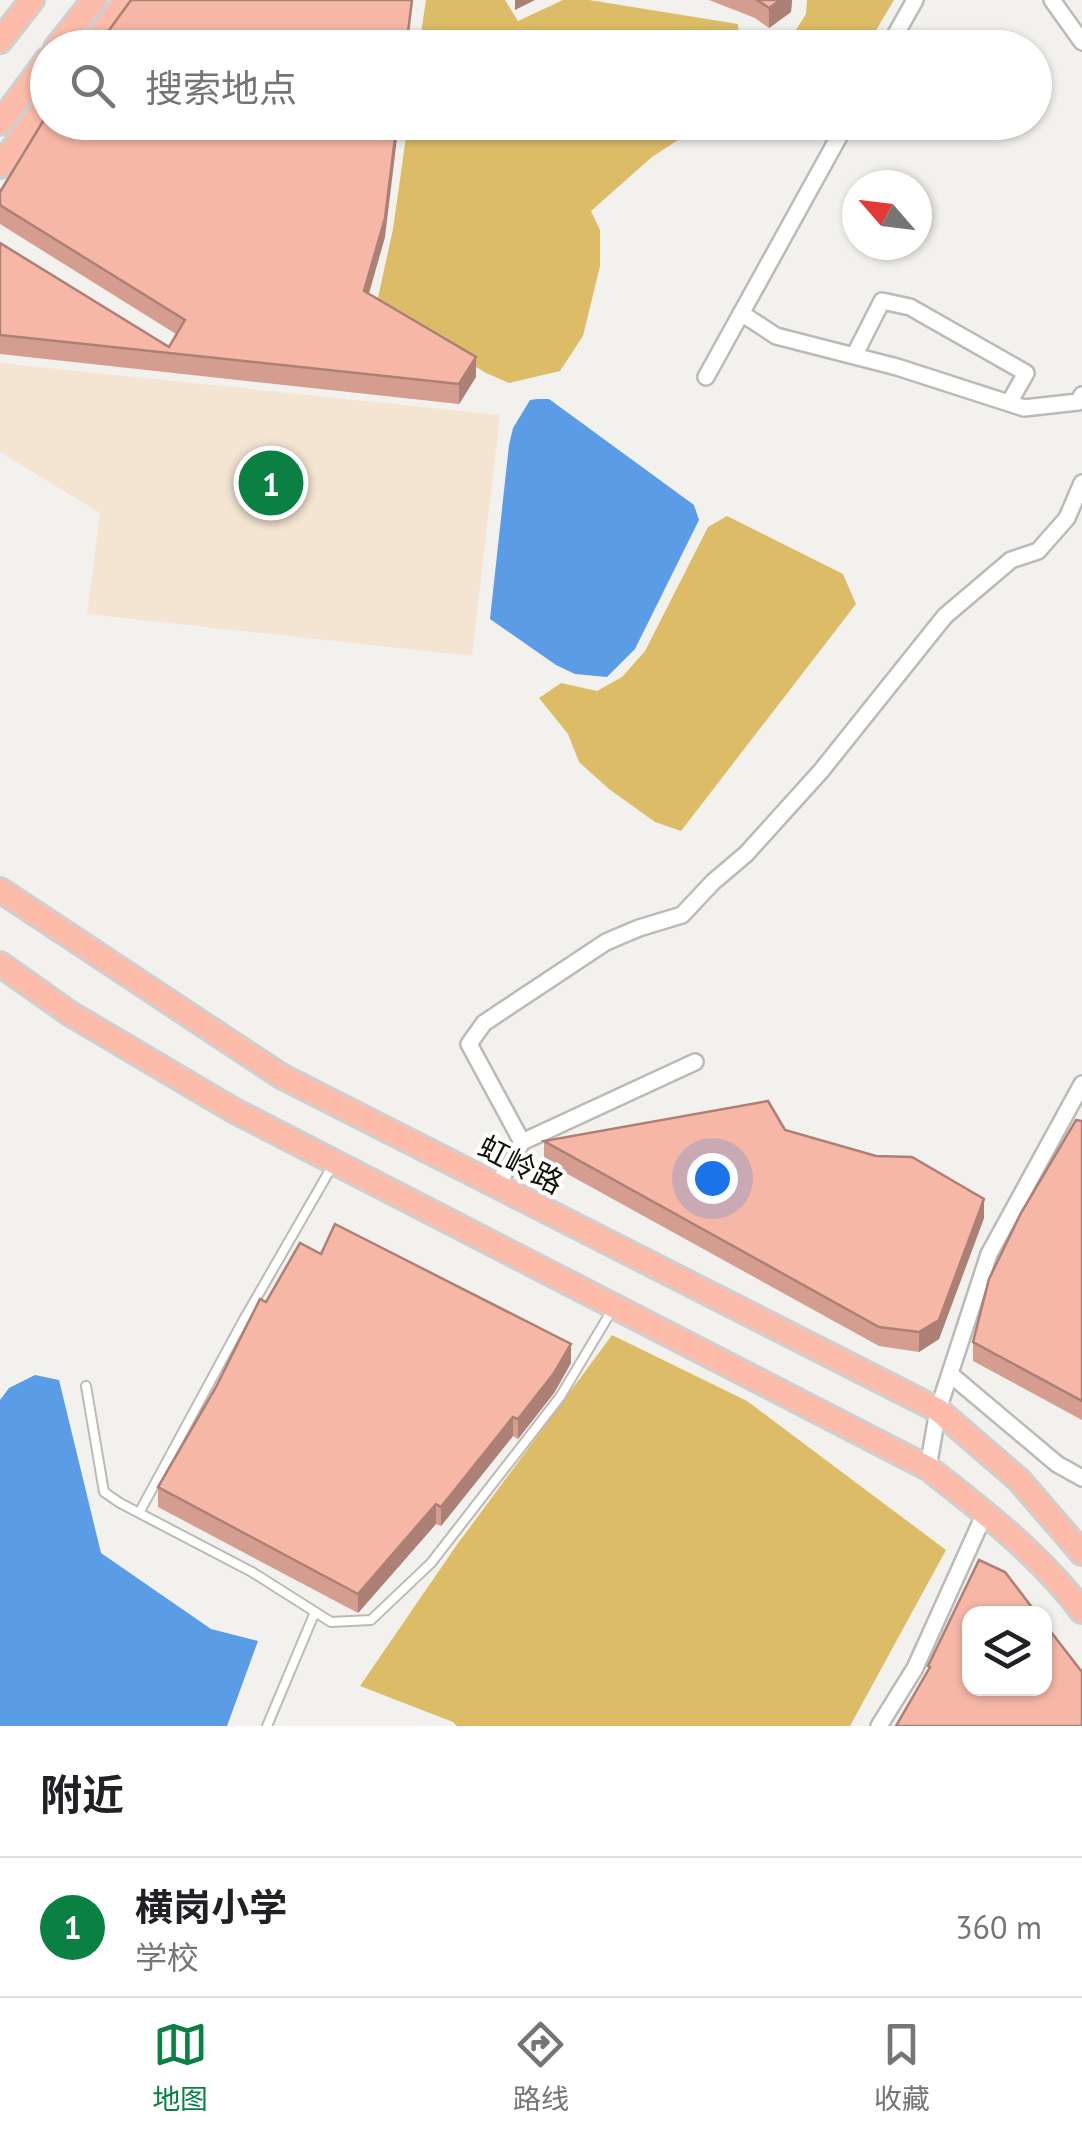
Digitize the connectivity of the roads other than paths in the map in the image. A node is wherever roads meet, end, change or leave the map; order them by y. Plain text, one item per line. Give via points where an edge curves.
1 (32, 0) edge
2 (94, 0) edge
3 (127, 0) edge
4 (915, 0) edge
5 (1052, 0) edge
6 (70, 30) edge
7 (104, 30) edge
8 (898, 30) edge
9 (0, 41) edge
10 (1082, 42) edge
11 (30, 83) edge
12 (0, 123) edge
13 (30, 126) edge
14 (837, 140) edge
15 (0, 166) edge
16 (742, 312) junction
17 (854, 356) junction
18 (706, 377) dead end
19 (1082, 395) edge
20 (1009, 403) junction
21 (1082, 483) edge
22 (0, 890) edge
23 (0, 964) edge
24 (695, 1062) dead end
25 (1082, 1084) edge
26 (522, 1142) junction
27 (335, 1162) junction
28 (497, 1186) junction
29 (614, 1306) junction
30 (950, 1374) junction
31 (86, 1386) dead end
32 (938, 1410) junction
33 (928, 1468) junction
34 (1082, 1478) edge
35 (139, 1513) junction
36 (985, 1513) junction
37 (1082, 1553) edge
38 (1082, 1611) edge
39 (314, 1612) junction
40 (267, 1726) edge
41 (879, 1726) edge

1 - 9 main road
2 - 6 main road
3 - 7 main road
4 - 8 street
5 - 10 street
11 - 12 main road
13 - 15 main road
14 - 16 street
16 - 17 street via 776,336
16 - 18 street
17 - 20 street
17 - 20 street via 882,302 910,307 1026,372
19 - 20 street via 1078,402 1024,408
21 - 26 street via 1067,518 1038,551 1011,560 945,616 821,770 682,915 606,942 484,1023 469,1044
22 - 28 main road, 虹岭路 via 281,1076
23 - 27 main road via 216,1100
24 - 26 street
25 - 30 street via 989,1254
26 - 28 street
27 - 29 main road
27 - 35 lane
28 - 32 main road, 虹岭路
29 - 33 main road
29 - 39 lane via 560,1397 430,1563 371,1620 331,1622
30 - 32 street
30 - 34 street
31 - 35 lane via 104,1492
32 - 33 street
32 - 37 main road, 虹岭路 via 1019,1480
33 - 36 main road
35 - 39 lane
36 - 38 main road
36 - 41 street via 915,1668
39 - 40 lane

